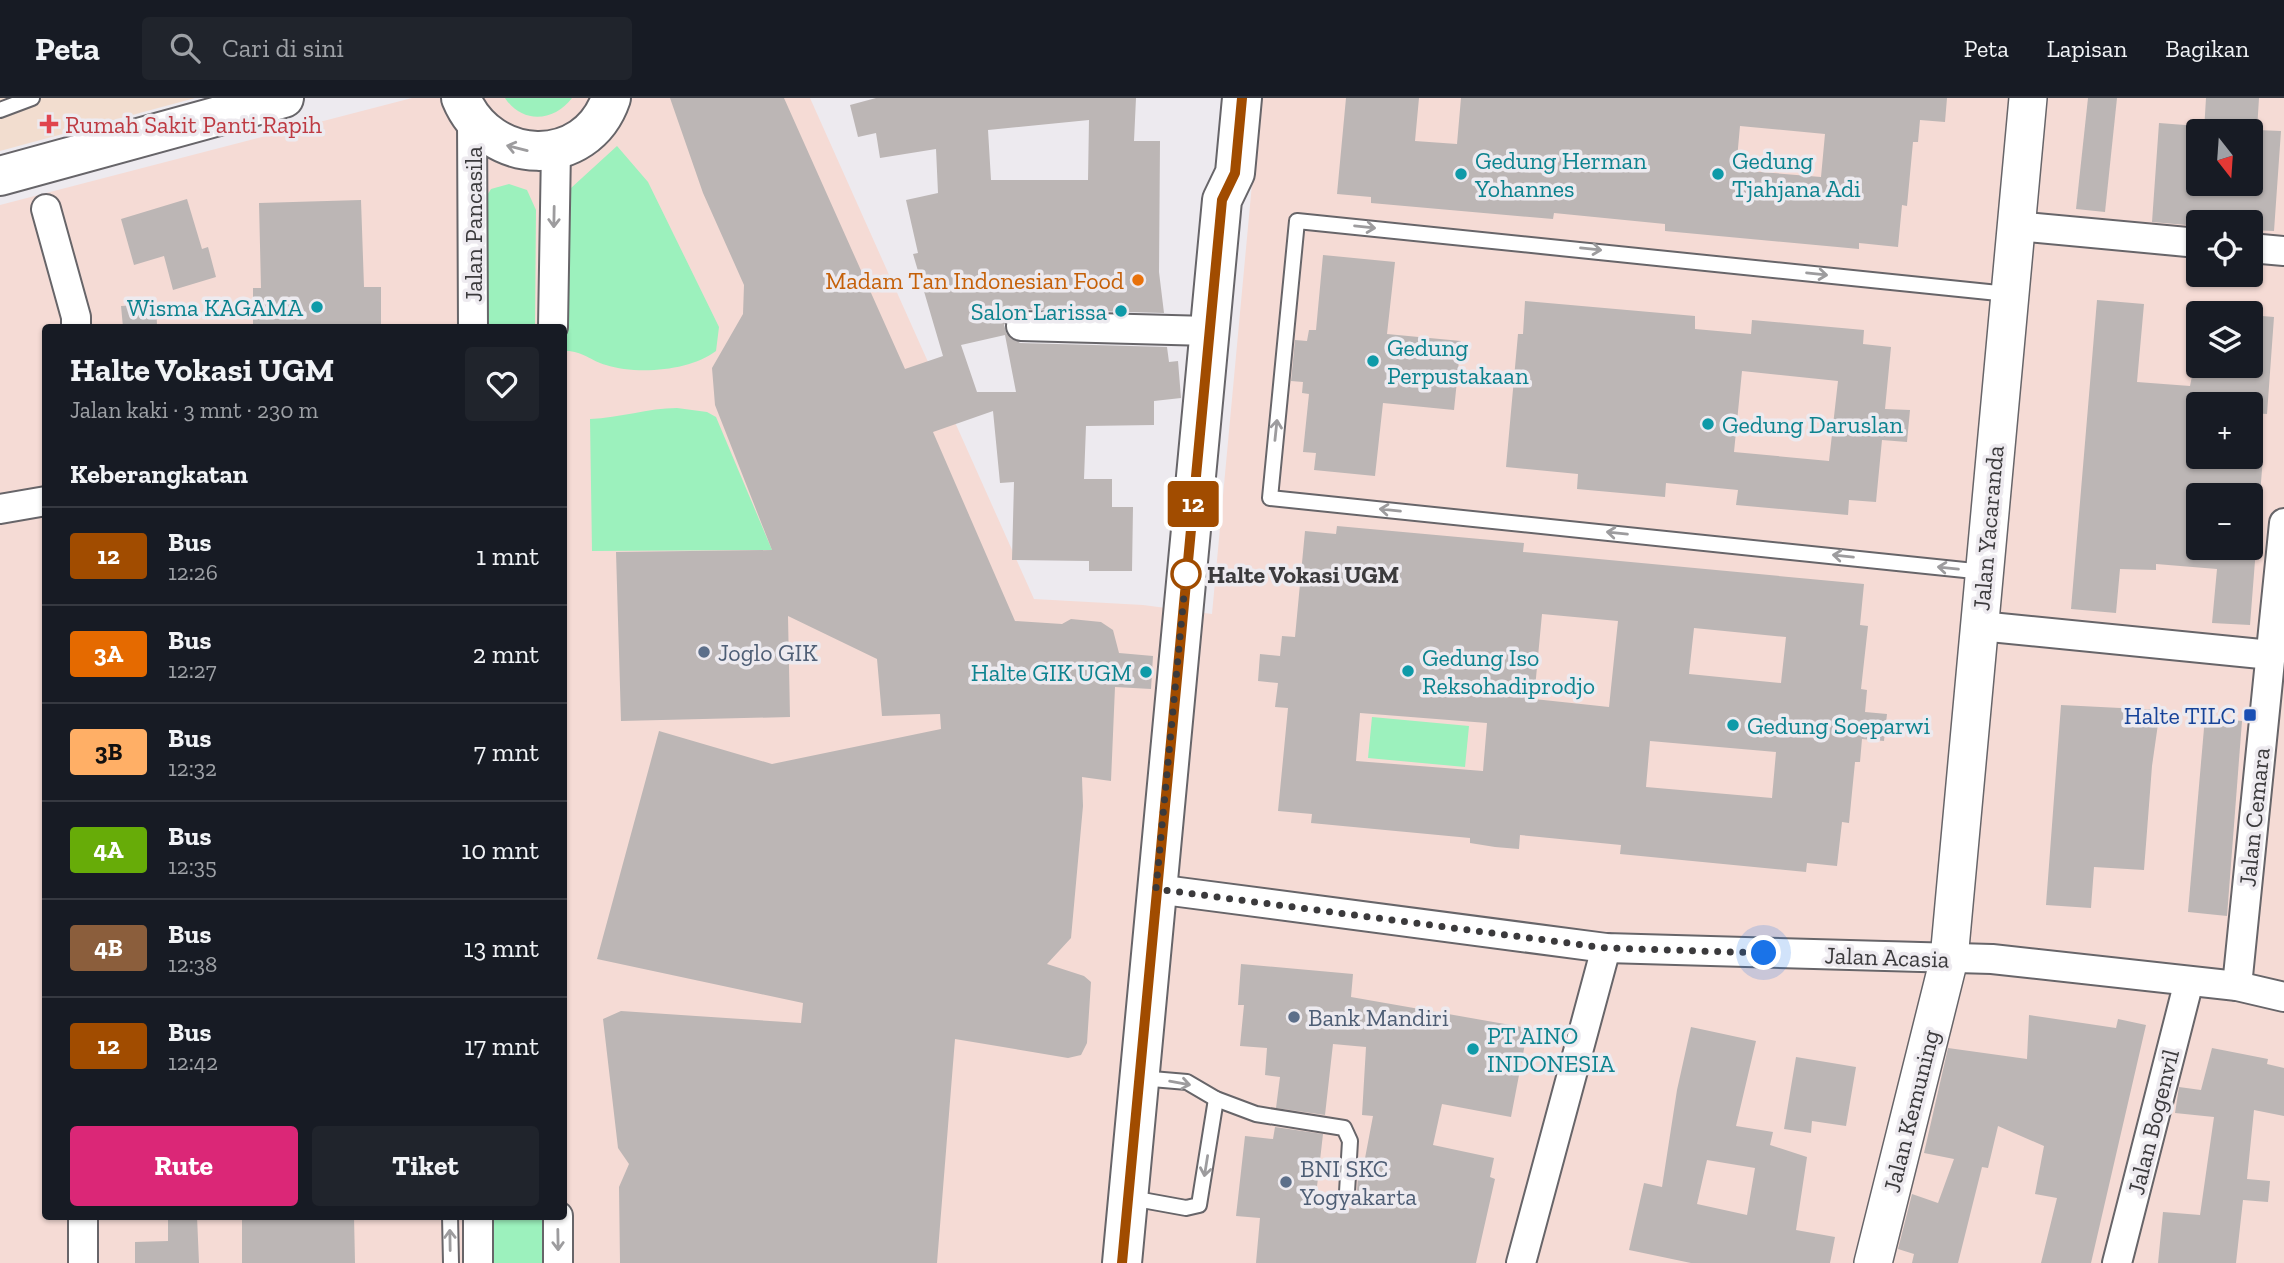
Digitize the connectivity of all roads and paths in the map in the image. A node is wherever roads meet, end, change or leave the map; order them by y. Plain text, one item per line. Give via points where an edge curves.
1 (32, 98) edge
2 (284, 98) edge
3 (611, 98) edge
4 (1220, 98) edge
5 (1242, 98) edge
6 (2028, 98) edge
7 (467, 109) edge
8 (0, 110) edge
9 (556, 149) junction
10 (0, 176) edge
11 (1222, 200) junction
12 (46, 209) dead end
13 (2016, 226) junction
14 (2186, 242) edge
15 (2263, 249) edge
16 (2284, 251) edge
17 (2010, 294) junction
18 (76, 324) edge
19 (473, 324) edge
20 (553, 324) edge
21 (1021, 326) dead end
22 (1209, 331) junction
23 (42, 501) edge
24 (0, 509) edge
25 (2284, 523) edge
26 (1984, 572) junction
27 (1980, 626) junction
28 (2271, 655) junction
29 (2275, 692) edge
30 (1156, 889) junction
31 (1606, 948) junction
32 (1949, 959) junction
33 (2189, 981) junction
34 (2237, 986) junction
35 (2284, 997) edge
36 (1139, 1078) junction
37 (1216, 1099) junction
38 (1347, 1192) dead end
39 (1129, 1198) junction
40 (83, 1220) edge
41 (450, 1220) edge
42 (478, 1220) edge
43 (558, 1220) edge
44 (83, 1263) edge
45 (451, 1263) edge
46 (478, 1263) edge
47 (558, 1263) edge
48 (1122, 1263) edge
49 (1521, 1263) edge
50 (1873, 1263) edge
51 (2117, 1263) edge

1 - 8 lane
2 - 10 main road
3 - 9 main road via 604,114 585,134
4 - 11 main road via 1213,173
5 - 11 main road via 1235,173
6 - 13 street, Jalan Yacaranda
9 -> 7 main road via 533,152 507,146 494,140
7 - 19 street, Jalan Pancasila
9 -> 20 street
11 - 22 main road
12 - 18 street
13 - 14 street
13 - 17 street, Jalan Yacaranda
15 - 16 street
17 - 26 street, Jalan Yacaranda
26 -> 17 lane via 1270,498 1297,220
21 - 22 street
22 - 30 main road
23 - 24 street
25 - 28 street, Jalan Cemara
26 - 27 street, Jalan Yacaranda
27 - 28 street
27 - 32 street, Jalan Yacaranda
28 - 29 street, Jalan Cemara
29 - 34 street, Jalan Cemara
30 - 31 street, Jalan Acasia
30 - 36 main road
31 - 32 street, Jalan Acasia
31 - 49 street
32 - 33 street, Jalan Acasia via 1992,959
32 - 50 street, Jalan Kemuning
33 - 34 street, Jalan Acasia
33 - 51 street, Jalan Bogenvil
34 - 35 street, Jalan Acasia
36 -> 37 lane via 1187,1082
36 - 39 main road
37 - 38 lane via 1256,1114 1344,1128 1350,1141
37 -> 39 lane via 1199,1205 1186,1208
39 - 48 main road
40 - 44 street
45 -> 41 lane
42 - 46 street
43 -> 47 street

